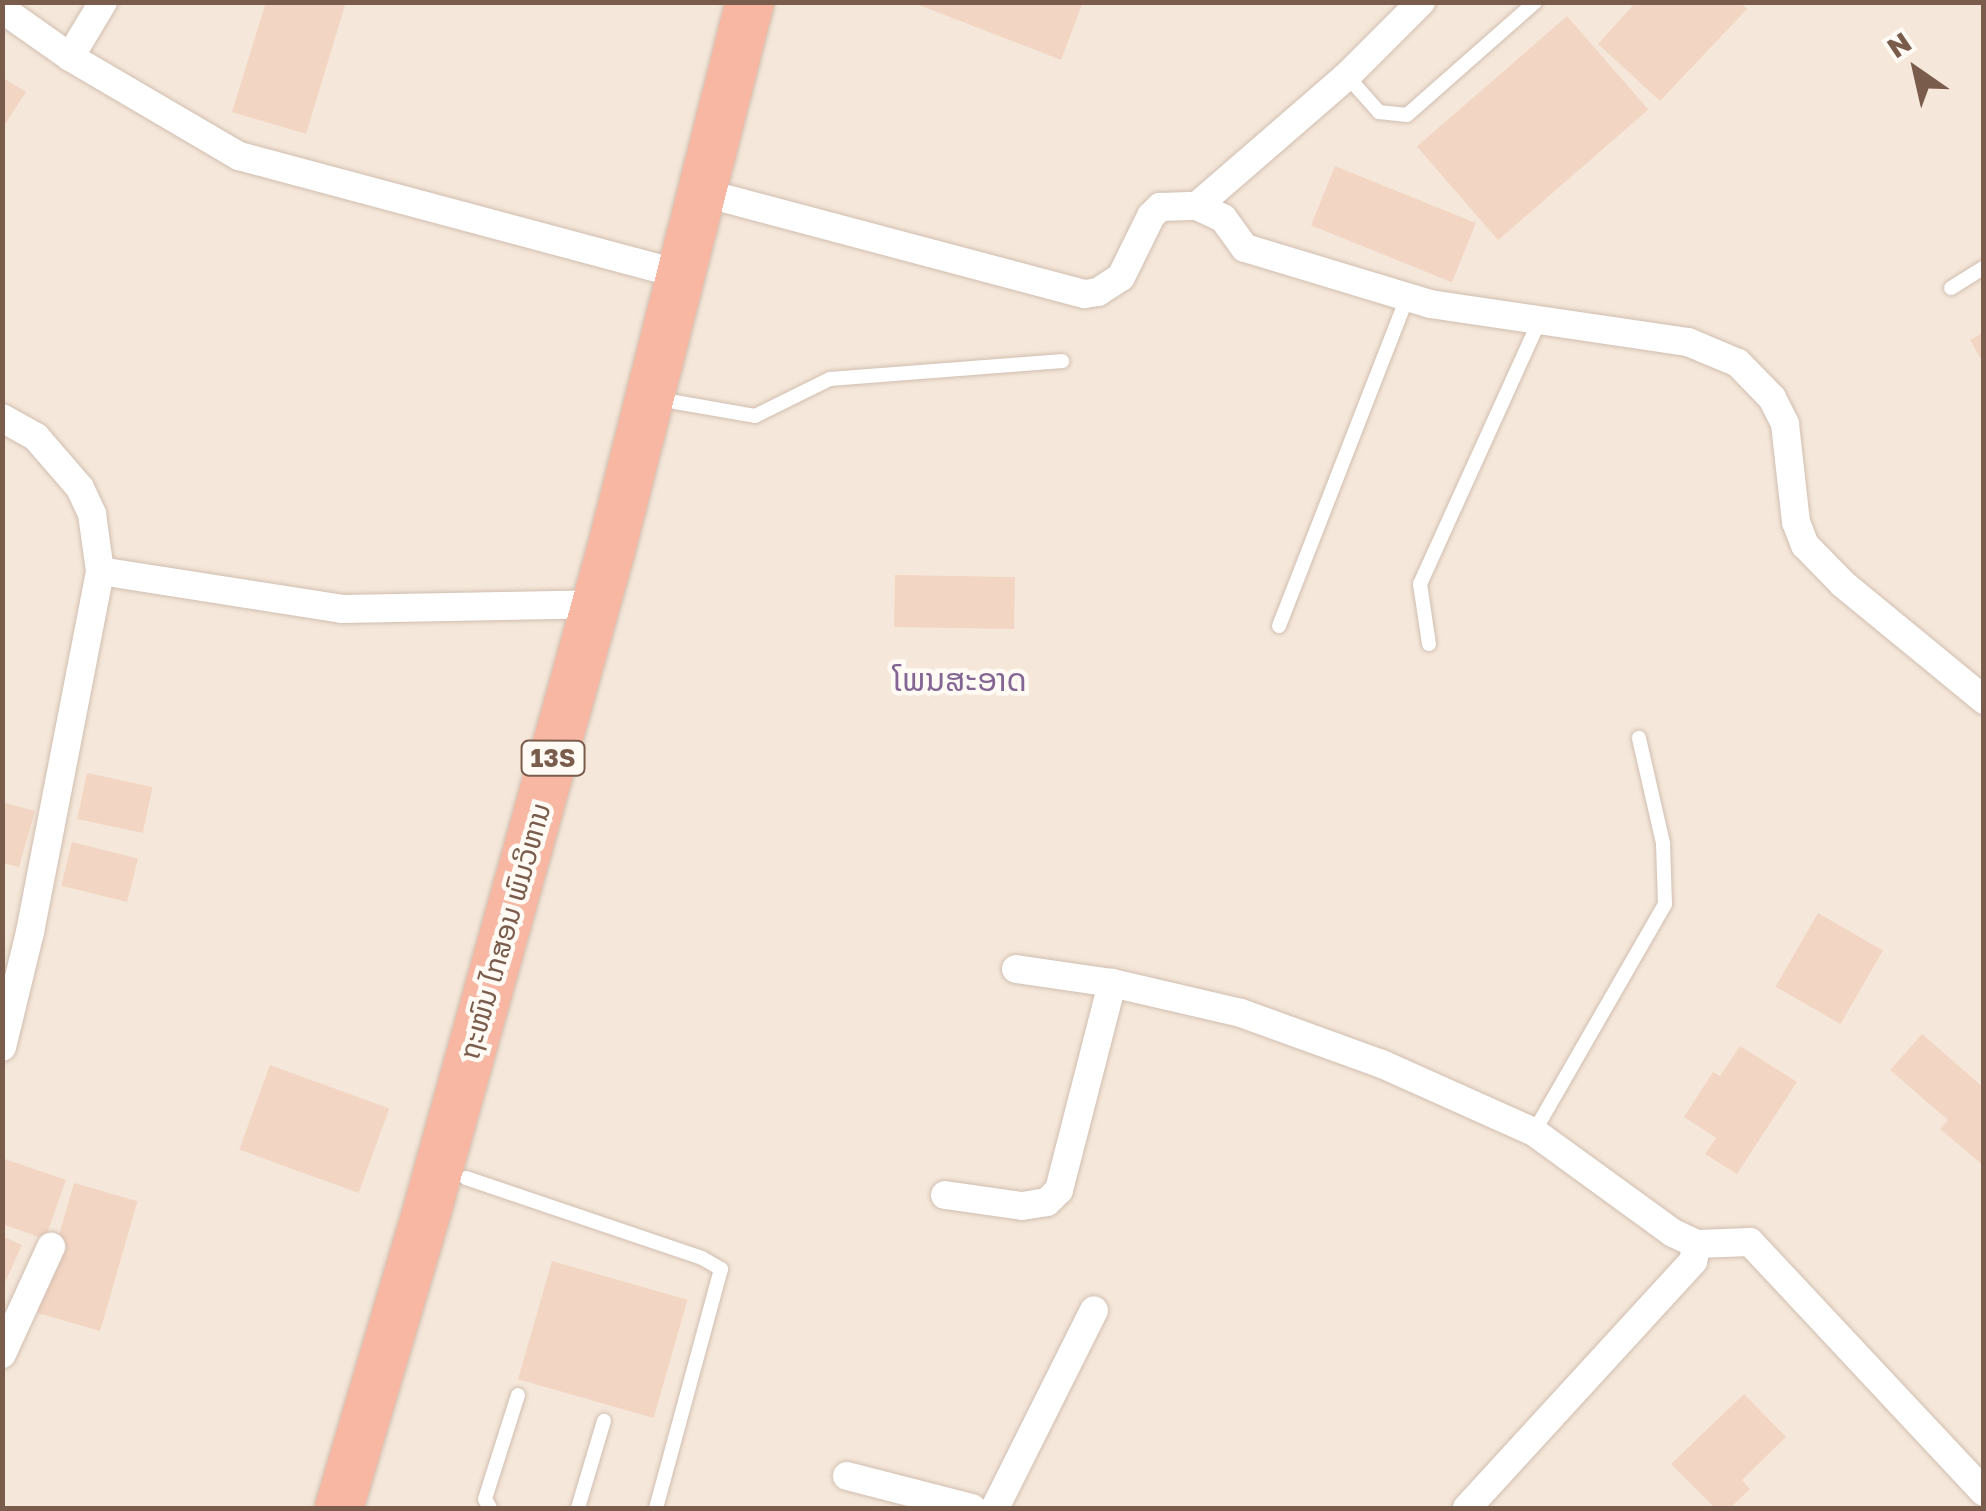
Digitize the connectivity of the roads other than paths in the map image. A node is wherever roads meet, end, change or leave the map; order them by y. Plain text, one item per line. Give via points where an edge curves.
1 (102, 2) edge
2 (750, 2) edge
3 (779, 2) edge
4 (1421, 2) edge
5 (1534, 2) edge
6 (2, 10) edge
7 (70, 57) junction
8 (1347, 76) junction
9 (727, 199) junction
10 (1196, 206) junction
11 (1984, 267) edge
12 (679, 274) junction
13 (1951, 288) dead end
14 (1408, 298) junction
15 (1540, 320) junction
16 (1062, 361) dead end
17 (675, 402) junction
18 (2, 418) edge
19 (100, 570) junction
20 (596, 604) junction
21 (1280, 626) dead end
22 (1428, 644) dead end
23 (1984, 700) edge
24 (1639, 738) dead end
25 (1016, 969) dead end
26 (1112, 984) junction
27 (2, 1048) edge
28 (1534, 1132) junction
29 (466, 1178) junction
30 (944, 1195) dead end
31 (1696, 1244) junction
32 (52, 1248) dead end
33 (1094, 1310) dead end
34 (2, 1354) edge
35 (518, 1395) dead end
36 (604, 1421) dead end
37 (846, 1476) dead end
38 (1984, 1492) edge
39 (339, 1508) edge
40 (370, 1508) edge
41 (490, 1508) edge
42 (578, 1508) edge
43 (656, 1508) edge
44 (972, 1508) edge
45 (995, 1508) edge
46 (1467, 1508) edge

1 - 7 street
2 - 12 highway, ຖະໜົນ ໄກສອນ ພົມວິຫານ / 13S
3 - 9 highway, ຖະໜົນ ໄກສອນ ພົມວິຫານ / 13S
4 - 8 street
5 - 8 lane via 1407,115 1379,112
6 - 7 street
7 - 12 street via 239,156
8 - 10 street
9 - 10 street via 1085,294 1121,277 1160,206
9 - 17 highway, ຖະໜົນ ໄກສອນ ພົມວິຫານ / 13S
10 - 14 street via 1224,218 1246,248
11 - 13 lane
12 - 20 highway, ຖະໜົນ ໄກສອນ ພົມວິຫານ / 13S
14 - 15 street
14 - 21 lane
15 - 22 lane via 1420,584
15 - 23 street via 1688,342 1755,376 1785,424 1796,522 1805,545
16 - 17 lane via 830,378 755,416
17 - 29 highway, ຖະໜົນ ໄກສອນ ພົມວິຫານ / 13S
18 - 19 street via 36,437 80,488 92,514
19 - 20 street via 342,609
19 - 27 street
20 - 39 highway, ຖະໜົນ ໄກສອນ ພົມວິຫານ / 13S
24 - 28 lane via 1663,843 1665,904
25 - 26 street
26 - 28 street via 1258,1019 1382,1064
26 - 30 street via 1059,1190 1048,1202 1022,1206
28 - 31 street
29 - 40 highway, ຖະໜົນ ໄກສອນ ພົມວິຫານ / 13S
29 - 43 lane via 722,1269
31 - 38 street via 1750,1242
31 - 46 street via 1693,1261
32 - 34 street
33 - 45 street
35 - 41 lane via 485,1499
36 - 42 lane
37 - 44 street

